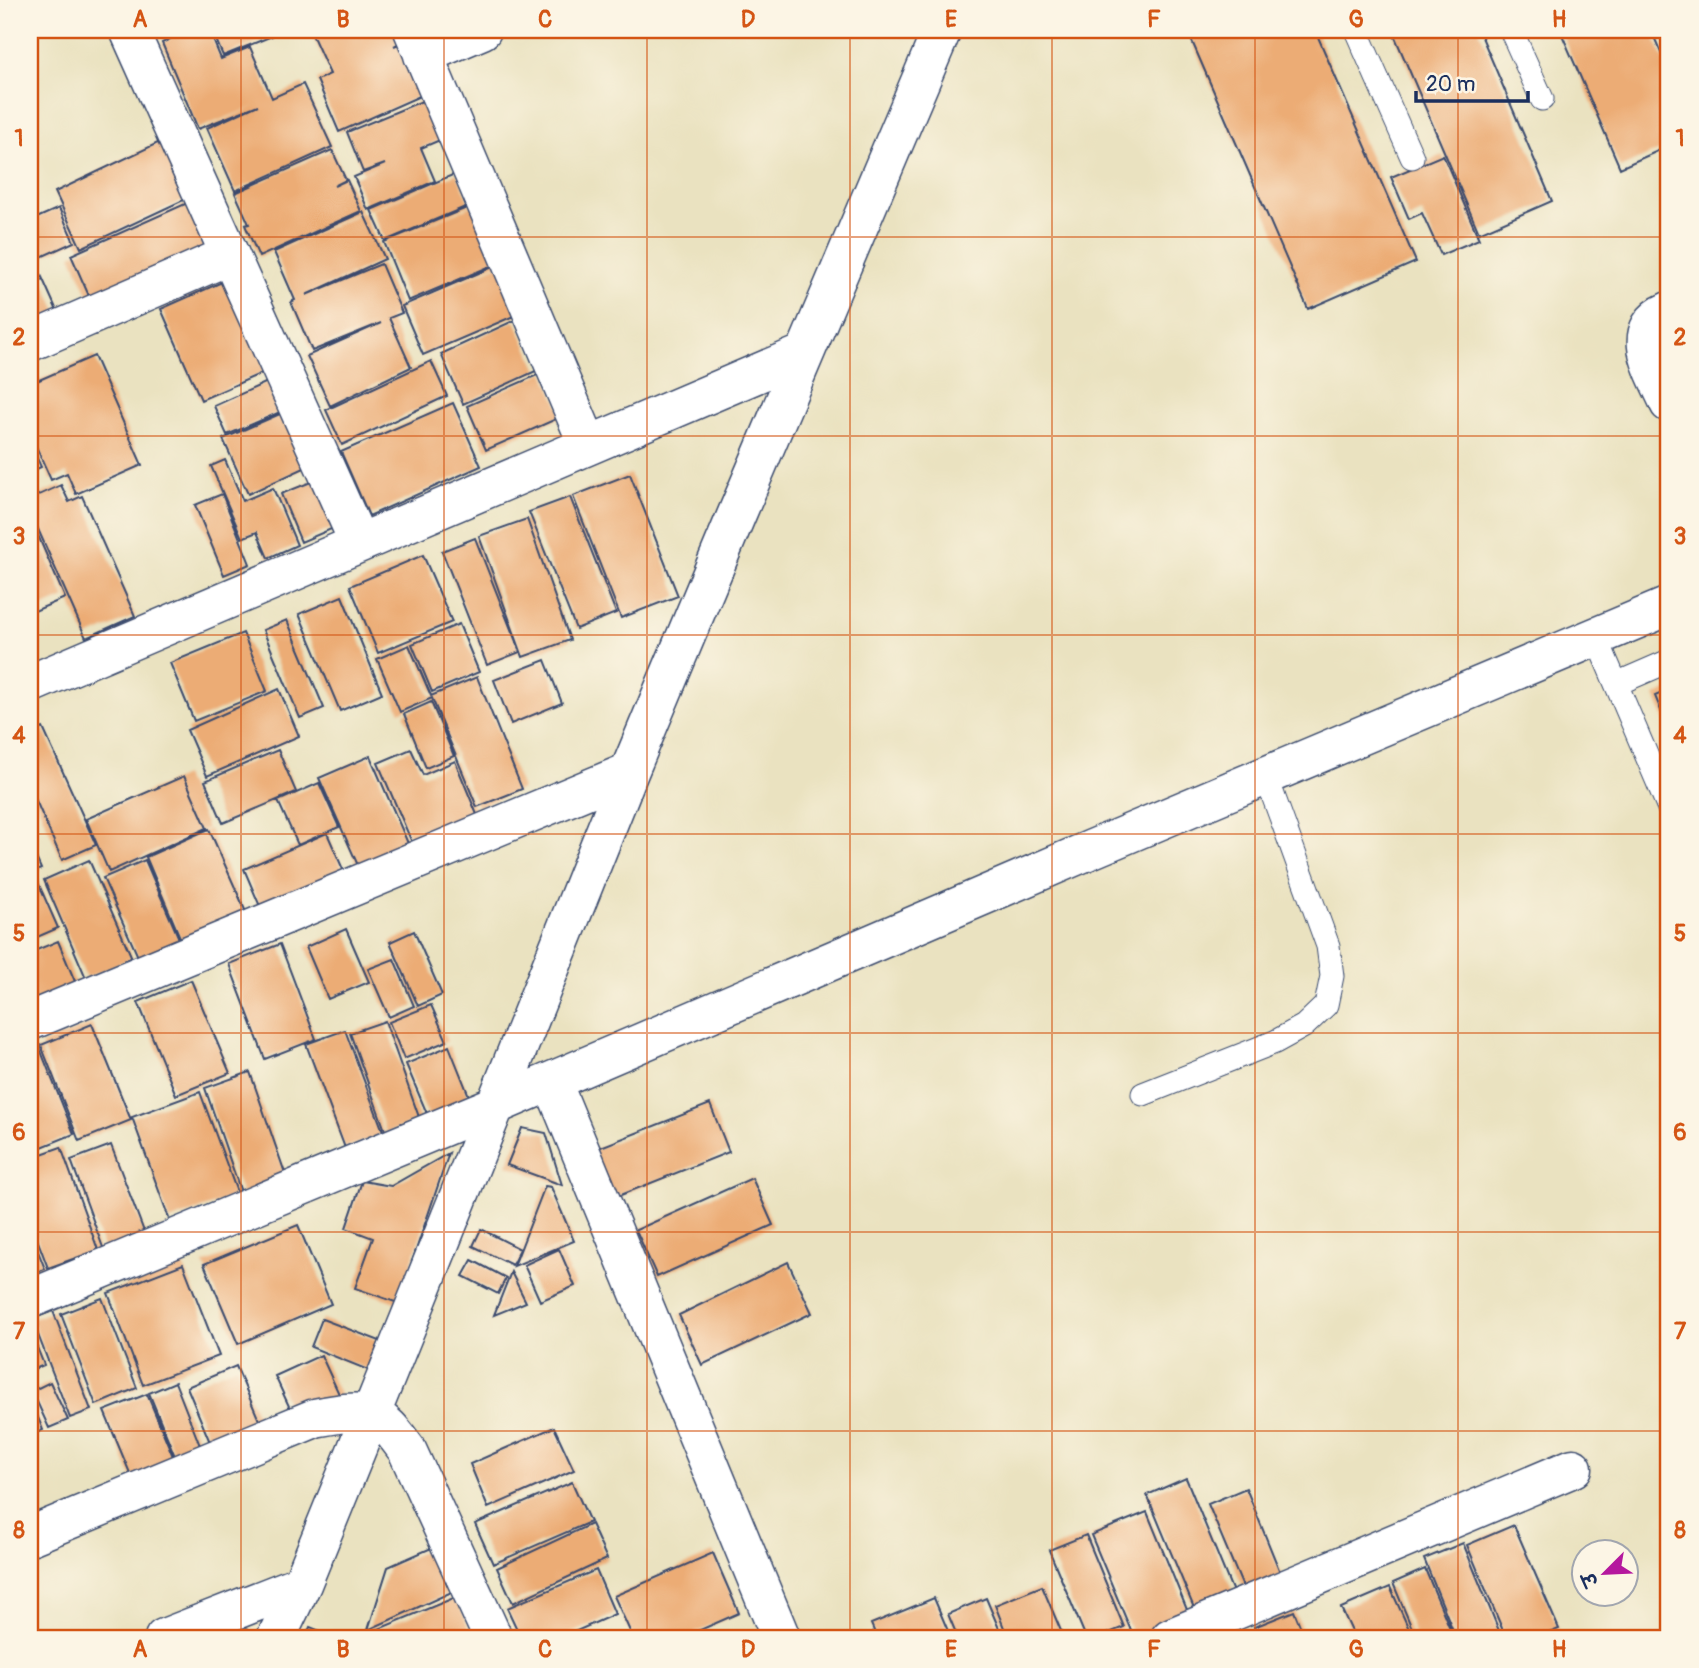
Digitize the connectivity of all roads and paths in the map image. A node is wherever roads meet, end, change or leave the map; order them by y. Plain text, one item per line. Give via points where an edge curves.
1 (129, 30) edge
2 (482, 30) edge
3 (942, 30) edge
4 (1356, 30) edge
5 (1511, 30) edge
6 (418, 42) edge
7 (1542, 99) dead end
8 (1412, 157) dead end
9 (230, 255) junction
10 (1669, 311) edge
11 (30, 342) edge
12 (805, 353) junction
13 (1669, 403) edge
14 (588, 445) junction
15 (359, 543) junction
16 (1669, 606) edge
17 (1596, 637) junction
18 (1669, 661) edge
19 (30, 684) edge
20 (1616, 684) junction
21 (629, 772) junction
22 (1266, 776) junction
23 (1669, 808) edge
24 (30, 1021) edge
25 (552, 1082) junction
26 (1143, 1094) dead end
27 (496, 1105) junction
28 (30, 1300) edge
29 (370, 1414) junction
30 (1573, 1468) dead end
31 (30, 1536) edge
32 (302, 1584) junction
33 (164, 1638) edge
34 (276, 1638) edge
35 (493, 1638) edge
36 (781, 1638) edge
37 (1170, 1638) edge

1 - 9 street
2 - 6 street
3 - 12 street
4 - 8 lane
5 - 7 lane
6 - 14 street
9 - 11 street
9 - 15 street
10 - 13 street via 1656,317 1646,336 1648,354
12 - 14 street
12 - 21 street
14 - 15 street
15 - 19 street
16 - 17 street
17 - 20 lane
17 - 22 street
18 - 20 lane
20 - 23 lane
21 - 24 street
21 - 27 street
22 - 25 street
22 - 26 lane via 1328,946 1332,976 1326,1004 1304,1026 1275,1042
25 - 27 street
25 - 36 street
27 - 28 street
27 - 29 street
29 - 31 street via 315,1418
29 - 32 street
29 - 35 street via 392,1429 407,1450
30 - 37 street
32 - 33 street
32 - 34 street

